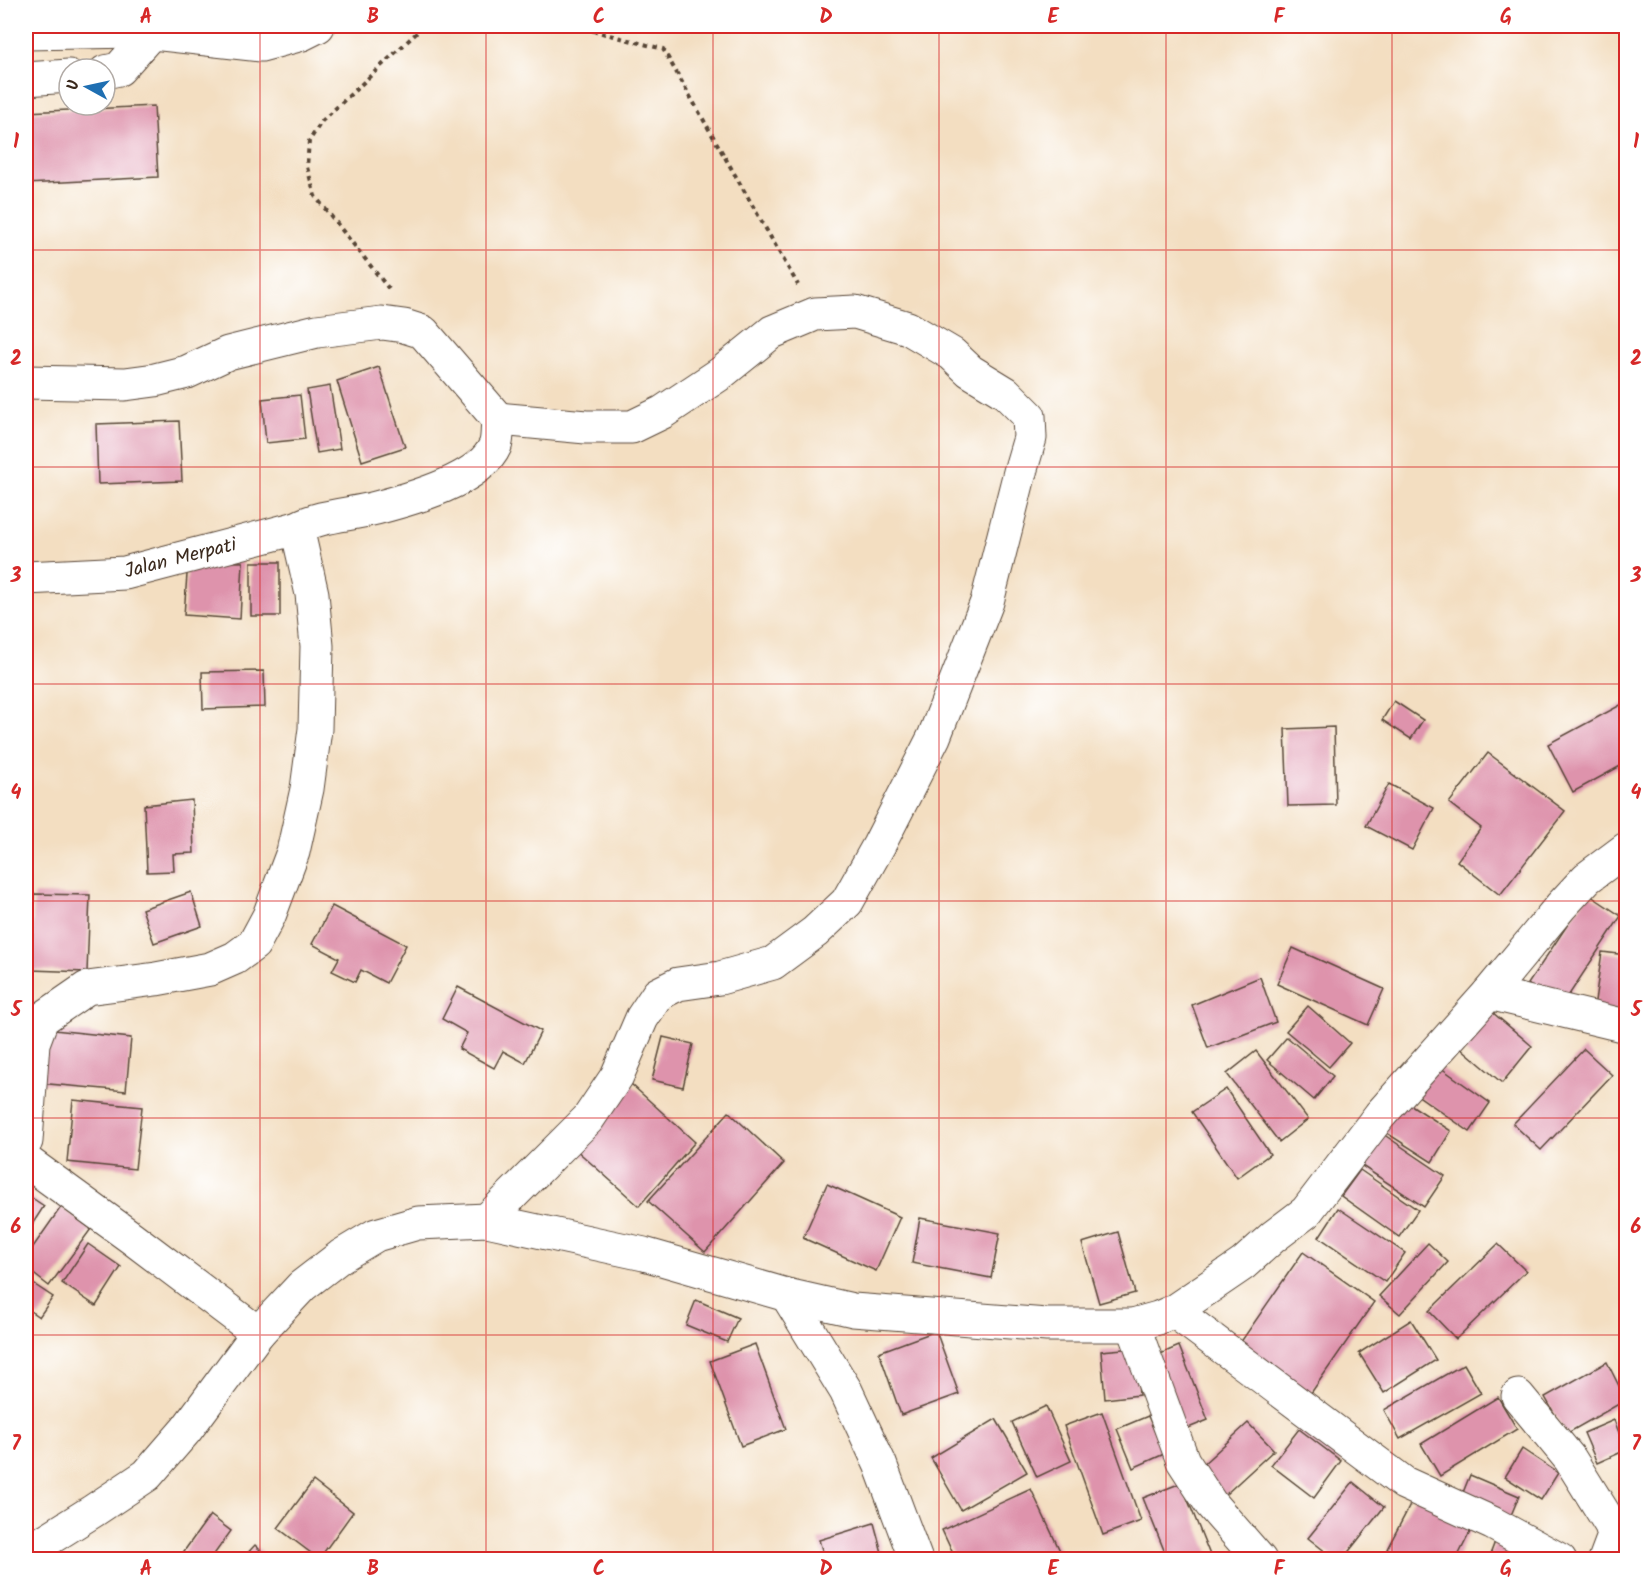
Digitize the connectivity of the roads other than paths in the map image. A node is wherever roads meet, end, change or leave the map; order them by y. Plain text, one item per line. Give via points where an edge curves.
1 (318, 26) edge
2 (26, 33) edge
3 (151, 33) junction
4 (117, 69) edge
5 (57, 77) edge
6 (26, 79) edge
7 (26, 382) edge
8 (498, 419) junction
9 (297, 528) junction
10 (26, 578) edge
11 (1626, 849) edge
12 (1489, 993) junction
13 (1626, 1026) edge
14 (26, 1141) edge
15 (26, 1161) edge
16 (487, 1220) junction
17 (787, 1295) junction
18 (1174, 1311) junction
19 (1133, 1325) junction
20 (258, 1333) junction
21 (1518, 1396) dead end
22 (26, 1553) edge
23 (916, 1560) edge
24 (1260, 1560) edge
25 (1560, 1560) edge
26 (1605, 1560) edge

1 - 3 street via 261,45
2 - 3 street
3 - 4 street
5 - 6 street
7 - 8 street via 125,384 155,380 188,372 228,353 317,331 382,322 423,332
8 - 9 street, Jalan Merpati via 496,444 486,461 470,474 376,508 308,522
8 - 16 street via 586,427 632,426 663,412 772,333 814,314 855,312 908,328 952,354 970,371 1006,393 1029,416 1030,438 987,602 934,736 847,902 773,963 720,978 678,984 658,994 642,1018 617,1076 588,1119
9 - 10 street, Jalan Merpati via 125,573
9 - 14 street via 312,594 317,646 315,729 307,789 292,852 269,916 254,944 235,958 210,969 87,988 42,1019 33,1043
11 - 12 street via 1587,878
12 - 13 street
12 - 18 street via 1380,1115 1306,1212 1244,1263
15 - 20 street
16 - 17 street via 644,1254
16 - 20 street via 418,1223 376,1235 302,1286
17 - 19 street via 853,1310 1047,1325
17 - 23 street via 846,1391 880,1464
18 - 19 street
18 - 25 street via 1404,1483 1492,1523
19 - 24 street via 1183,1461 1212,1504
20 - 22 street via 186,1430 147,1475
21 - 26 street via 1569,1459 1611,1525 1614,1536

